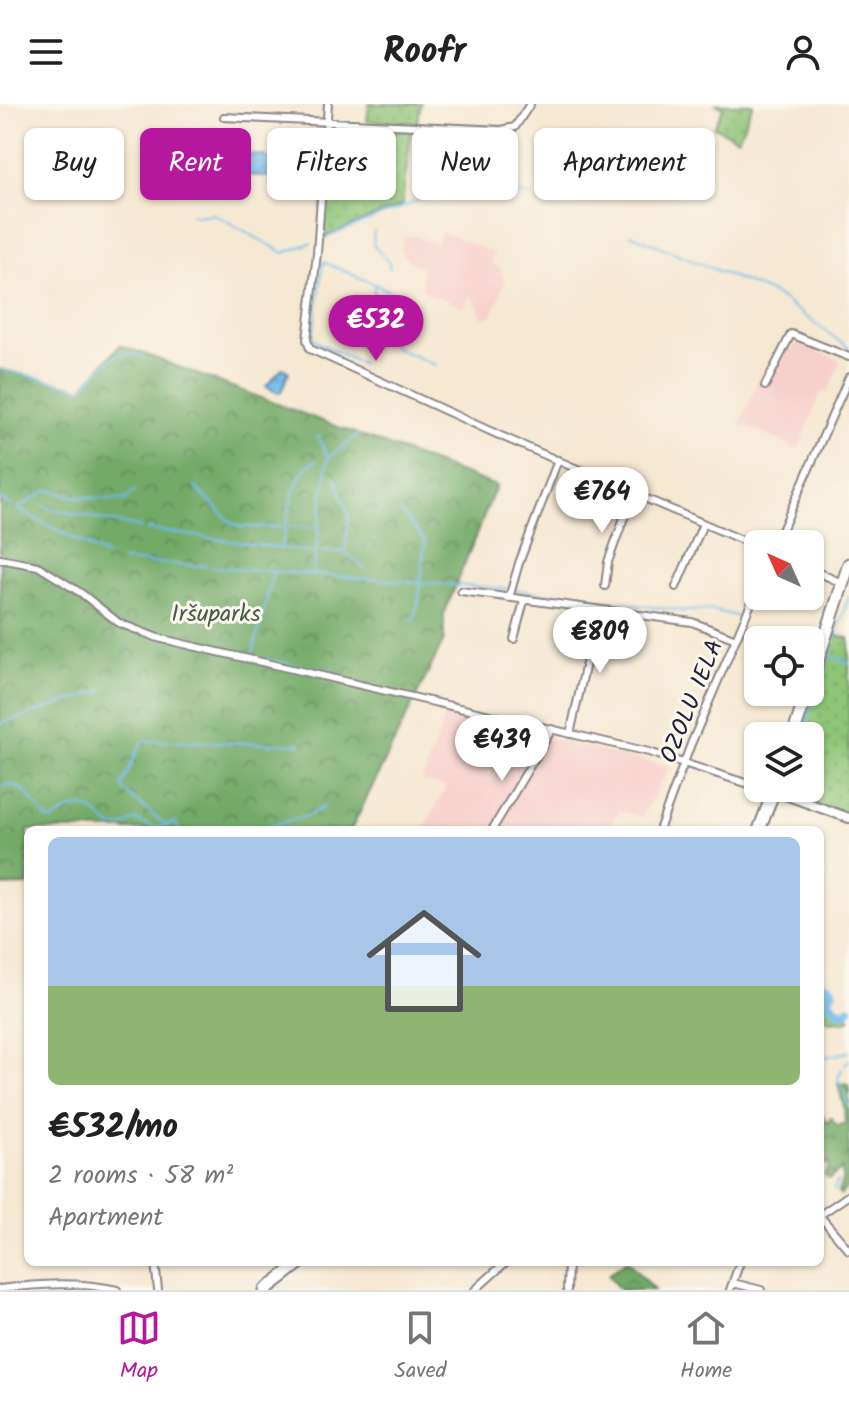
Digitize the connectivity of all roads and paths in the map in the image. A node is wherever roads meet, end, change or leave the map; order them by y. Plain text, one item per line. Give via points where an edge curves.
1 (328, 104) edge
2 (530, 104) edge
3 (224, 117) dead end
4 (326, 121) junction
5 (849, 357) edge
6 (849, 377) edge
7 (765, 386) dead end
8 (558, 460) junction
9 (633, 493) junction
10 (703, 524) junction
11 (782, 530) edge
12 (744, 541) edge
13 (0, 559) edge
14 (849, 564) edge
15 (824, 575) edge
16 (842, 583) junction
17 (605, 586) dead end
18 (676, 587) dead end
19 (461, 591) dead end
20 (509, 598) junction
21 (524, 601) junction
22 (598, 610) junction
23 (748, 610) edge
24 (514, 639) dead end
25 (736, 639) junction
26 (824, 640) edge
27 (552, 729) junction
28 (570, 734) junction
29 (685, 762) junction
30 (744, 780) edge
31 (765, 802) edge
32 (806, 802) edge
33 (849, 818) edge
34 (494, 826) edge
35 (661, 826) edge
36 (760, 826) edge
37 (849, 1195) edge
38 (824, 1213) edge
39 (824, 1221) edge
40 (849, 1250) edge
41 (155, 1266) edge
42 (296, 1266) edge
43 (502, 1266) edge
44 (568, 1266) edge
45 (739, 1266) edge
46 (732, 1286) edge
47 (0, 1289) edge
48 (117, 1290) edge
49 (158, 1290) edge
50 (265, 1290) edge
51 (475, 1290) edge
52 (567, 1290) edge
53 (761, 1290) edge

1 - 4 street
2 - 4 street via 515,127 501,130
3 - 4 street
4 - 8 street via 310,349
5 - 7 street via 791,334
6 - 11 street
8 - 9 street
8 - 20 street
9 - 10 street
9 - 17 street via 608,562
10 - 12 street
10 - 18 street
13 - 27 street via 38,566 140,633
14 - 16 highway
15 - 16 street
16 - 26 highway
19 - 20 street
20 - 21 street
21 - 22 street
21 - 24 street
22 - 25 street via 692,622
22 - 28 street
23 - 25 street, OZOLU IELA
25 - 29 street, OZOLU IELA
27 - 28 street
27 - 34 street
28 - 29 street
29 - 30 street
29 - 35 street, OZOLU IELA
31 - 36 highway
32 - 33 street
37 - 38 street
39 - 40 street
41 - 49 street
42 - 50 highway
43 - 51 street
44 - 52 street
45 - 46 street
46 - 53 street
47 - 48 street via 89,1284

